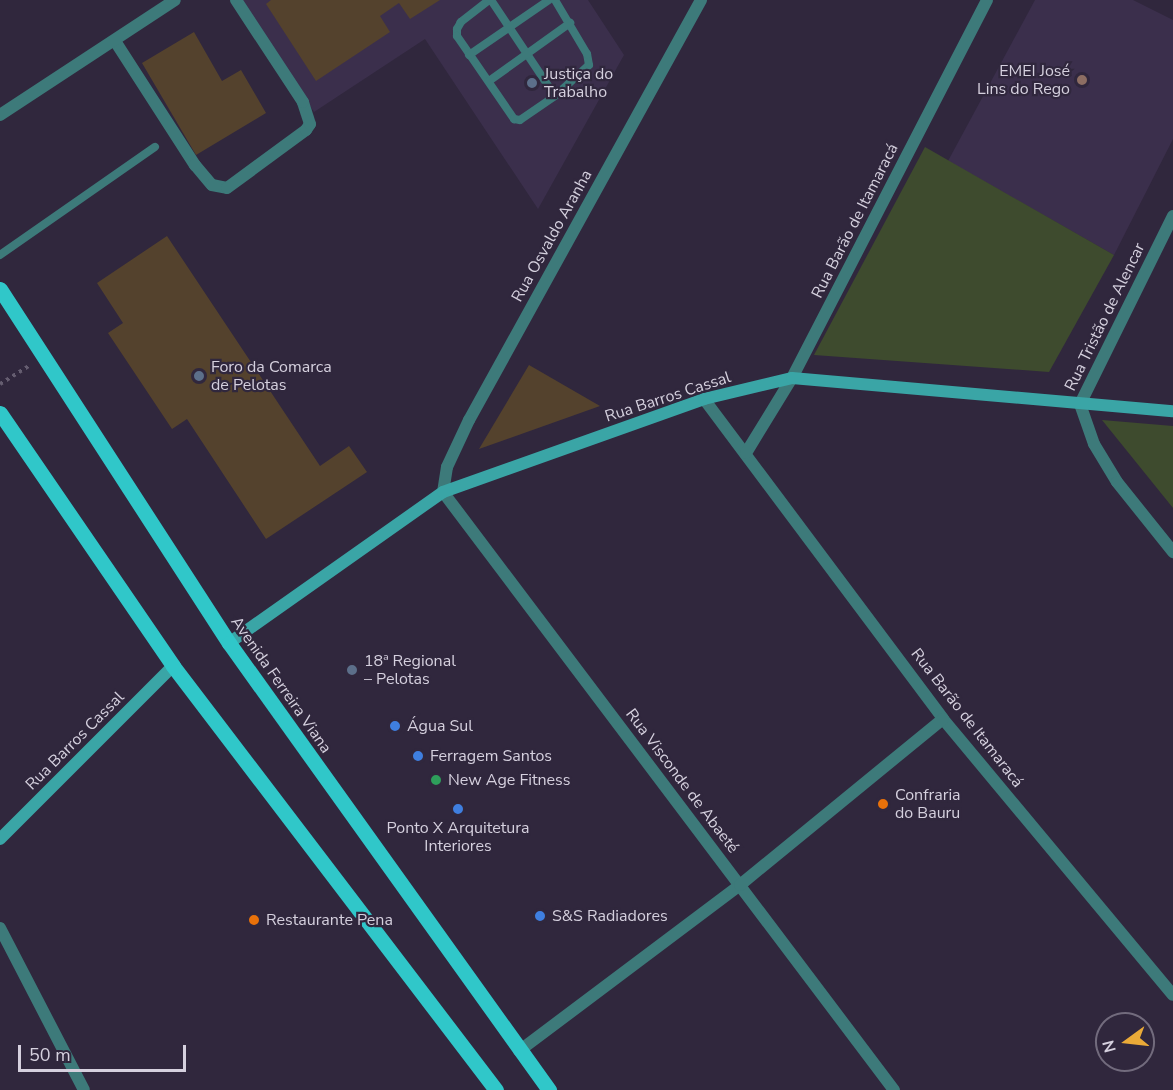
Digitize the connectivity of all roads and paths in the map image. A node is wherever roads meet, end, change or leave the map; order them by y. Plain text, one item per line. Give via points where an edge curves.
1 (175, 0) edge
2 (236, 0) edge
3 (490, 0) edge
4 (549, 0) edge
5 (555, 0) edge
6 (701, 0) edge
7 (987, 0) edge
8 (570, 23) junction
9 (509, 27) junction
10 (115, 40) junction
11 (527, 54) junction
12 (469, 55) junction
13 (489, 81) junction
14 (555, 96) junction
15 (0, 115) edge
16 (155, 147) dead end
17 (1173, 216) edge
18 (0, 255) edge
19 (0, 290) edge
20 (43, 357) junction
21 (792, 378) junction
22 (0, 384) edge
23 (704, 399) junction
24 (1080, 404) junction
25 (1173, 411) edge
26 (0, 413) edge
27 (746, 453) junction
28 (443, 492) junction
29 (1173, 552) edge
30 (229, 643) junction
31 (174, 666) junction
32 (943, 719) junction
33 (0, 839) edge
34 (740, 885) junction
35 (0, 928) edge
36 (1173, 995) edge
37 (519, 1051) junction
38 (84, 1090) edge
39 (496, 1090) edge
40 (549, 1090) edge
41 (894, 1090) edge

1 - 10 street
2 - 10 street via 303,102 310,124 227,188 212,185 195,165
3 - 9 lane
3 - 12 lane via 456,29
4 - 9 lane
5 - 8 lane
6 - 28 street, Rua Osvaldo Aranha via 469,420 447,467
7 - 21 street, Rua Barão de Itamaracá
8 - 11 lane
8 - 14 lane via 589,65
9 - 11 lane
9 - 12 lane
10 - 15 street
11 - 13 lane
11 - 14 lane
12 - 13 lane
13 - 14 lane via 514,119 529,117
16 - 18 lane
17 - 24 street, Rua Tristão de Alencar
19 - 20 main road, Avenida Ferreira Viana
20 - 22 path
20 - 30 main road, Avenida Ferreira Viana
21 - 23 street, Rua Barros Cassal
21 - 24 street, Rua Barros Cassal
21 - 27 street, Rua Barão de Itamaracá
23 - 27 street, Rua Barão de Itamaracá
23 - 28 street, Rua Barros Cassal
24 - 25 street, Rua Barros Cassal
24 - 29 street, Rua Tristão de Alencar via 1094,444 1117,482
26 - 31 main road
27 - 32 street, Rua Barão de Itamaracá
28 - 30 street, Rua Barros Cassal
28 - 34 street, Rua Visconde de Abaeté
30 - 37 main road, Avenida Ferreira Viana
31 - 33 street, Rua Barros Cassal
31 - 39 main road
32 - 34 street
32 - 36 street, Rua Barão de Itamaracá
34 - 37 street
34 - 41 street, Rua Visconde de Abaeté
35 - 38 street
37 - 40 main road, Avenida Ferreira Viana

